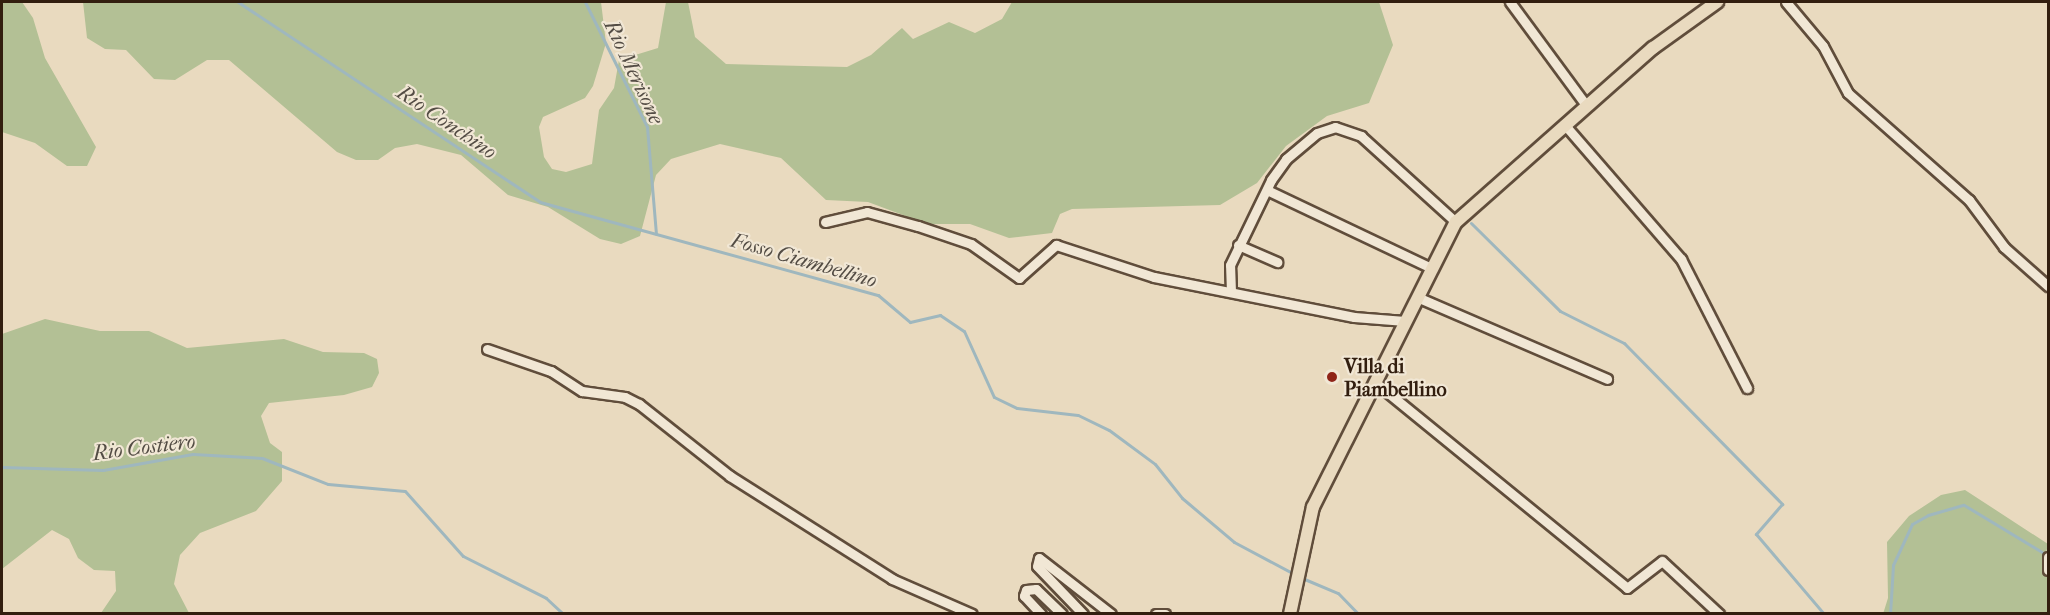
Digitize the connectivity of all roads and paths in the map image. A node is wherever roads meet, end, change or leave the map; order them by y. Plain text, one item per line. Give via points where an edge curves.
1 (1510, 2) edge
2 (1716, 2) edge
3 (1786, 2) edge
4 (1586, 105) junction
5 (1564, 124) junction
6 (1267, 190) junction
7 (825, 222) dead end
8 (1456, 222) junction
9 (1238, 245) junction
10 (1277, 262) dead end
11 (1431, 268) junction
12 (2049, 285) edge
13 (1231, 292) junction
14 (1417, 297) junction
15 (1405, 321) junction
16 (488, 349) dead end
17 (1607, 379) dead end
18 (1376, 383) junction
19 (1747, 388) dead end
20 (2049, 557) edge
21 (2049, 570) edge
22 (972, 614) edge
23 (1041, 614) edge
24 (1062, 614) edge
25 (1083, 614) edge
26 (1111, 614) edge
27 (1156, 614) edge
28 (1165, 614) edge
29 (1290, 614) edge
30 (1719, 614) edge

1 - 4 street
2 - 4 main road
3 - 12 street via 1823,46 1848,93 1969,200 2004,247
4 - 5 main road
5 - 8 main road
5 - 19 street via 1682,259
6 - 8 street via 1286,159 1317,133 1335,127 1361,136
6 - 9 street
6 - 11 street
7 - 13 street via 867,212 918,226 971,244 1018,278 1056,244 1154,277
8 - 11 main road
9 - 10 street
9 - 13 street via 1230,265
11 - 14 main road
13 - 15 street via 1354,317
14 - 15 main road
14 - 17 street
15 - 18 main road
16 - 22 street via 551,371 582,391 639,404 730,476 892,579
18 - 29 main road via 1313,507
18 - 30 street via 1627,588 1662,561
20 - 21 street
23 - 24 street via 1024,596 1026,590 1036,589
25 - 26 street via 1037,566 1039,558
27 - 28 street

